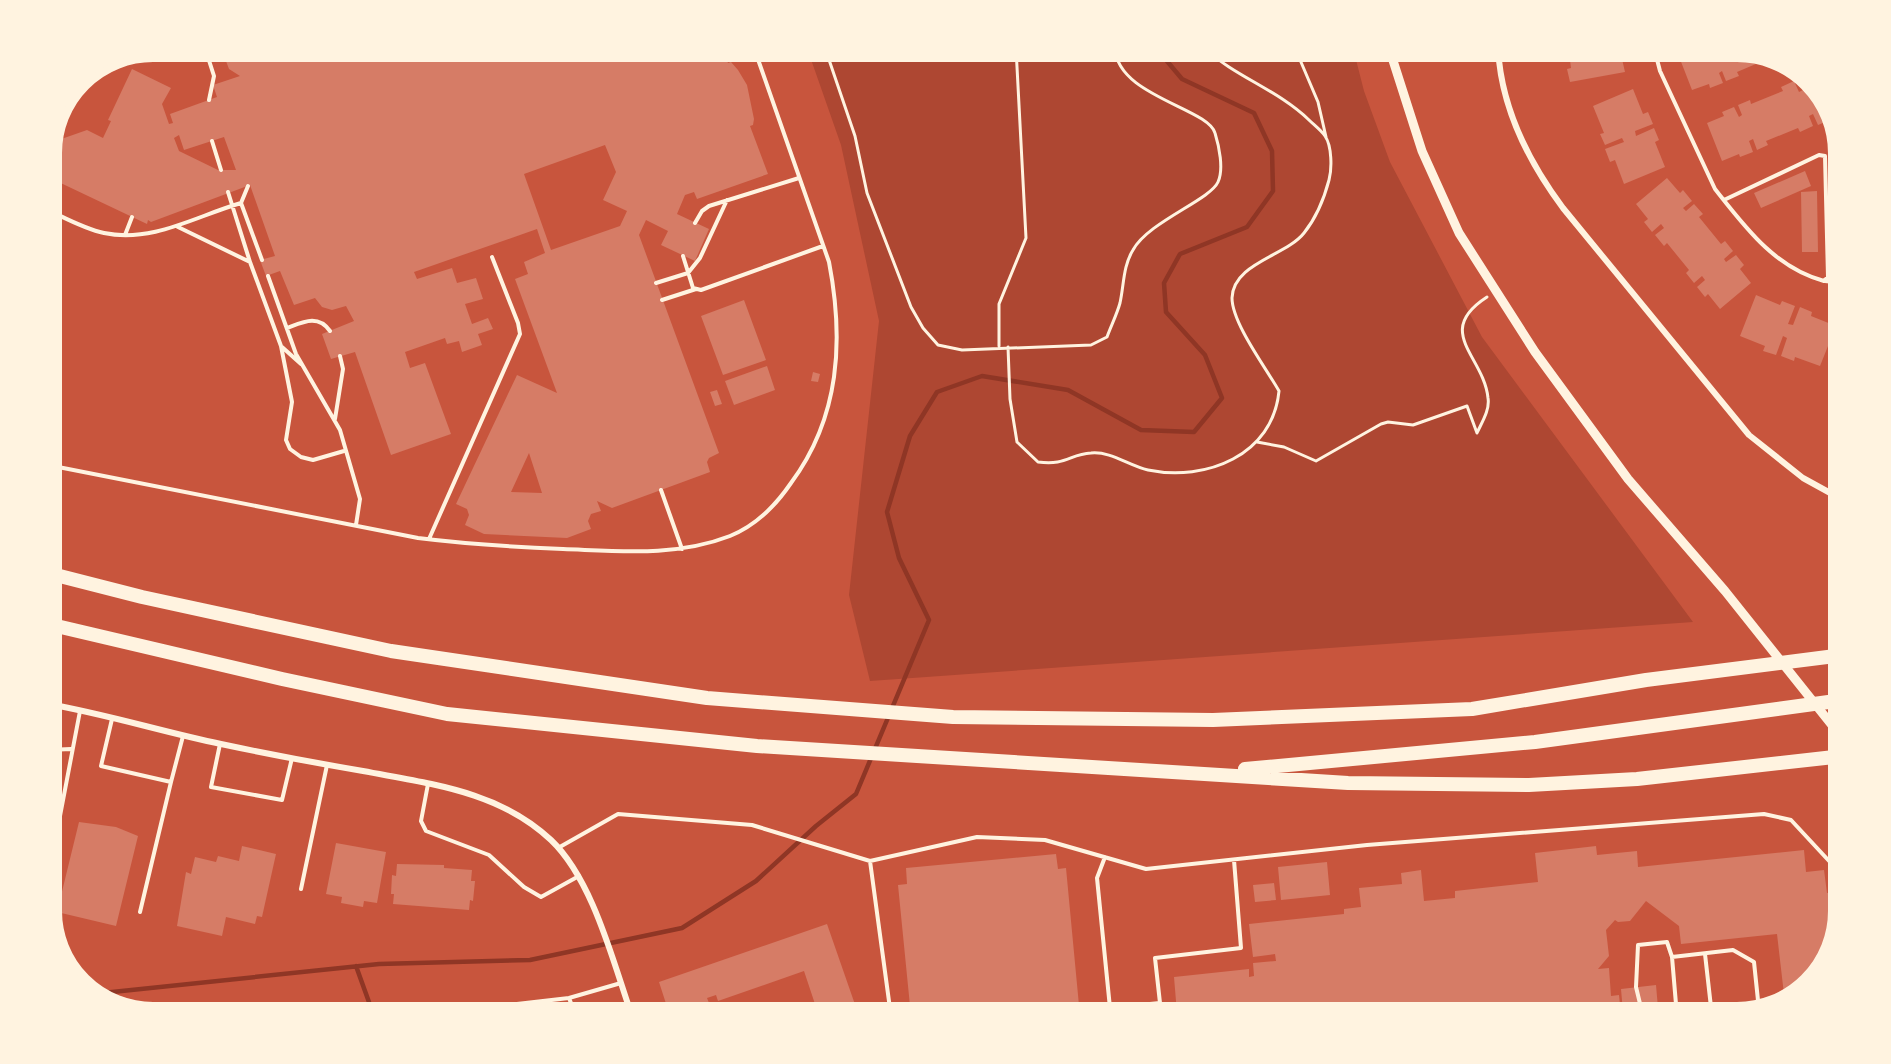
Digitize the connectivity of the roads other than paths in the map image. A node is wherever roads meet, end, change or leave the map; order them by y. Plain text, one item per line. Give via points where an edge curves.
1 (208, 58) edge
2 (757, 58) edge
3 (1392, 58) edge
4 (1500, 58) edge
5 (1657, 58) edge
6 (214, 76) junction
7 (217, 84) dead end
8 (209, 100) dead end
9 (212, 141) dead end
10 (221, 170) dead end
11 (799, 178) junction
12 (248, 186) dead end
13 (228, 192) dead end
14 (727, 200) junction
15 (1724, 200) junction
16 (241, 203) junction
17 (232, 206) junction
18 (59, 215) edge
19 (132, 217) dead end
20 (695, 223) dead end
21 (178, 227) junction
22 (125, 235) junction
23 (823, 246) junction
24 (683, 256) dead end
25 (492, 257) dead end
26 (262, 260) dead end
27 (250, 262) junction
28 (688, 273) junction
29 (268, 276) dead end
30 (1824, 280) junction
31 (1832, 281) edge
32 (656, 283) dead end
33 (696, 289) junction
34 (662, 300) dead end
35 (287, 328) junction
36 (330, 331) dead end
37 (281, 346) junction
38 (340, 356) dead end
39 (304, 366) junction
40 (335, 420) junction
41 (344, 452) junction
42 (59, 467) edge
43 (661, 490) dead end
44 (1832, 494) edge
45 (356, 525) junction
46 (429, 539) junction
47 (682, 549) junction
48 (59, 576) edge
49 (59, 627) edge
50 (1832, 656) edge
51 (1832, 702) edge
52 (59, 706) edge
53 (80, 711) junction
54 (112, 719) junction
55 (1832, 725) edge
56 (183, 736) junction
57 (220, 744) junction
58 (71, 749) junction
59 (59, 750) edge
60 (1832, 757) edge
61 (292, 758) junction
62 (327, 765) junction
63 (1195, 773) junction
64 (171, 782) junction
65 (428, 783) junction
66 (59, 817) edge
67 (558, 848) junction
68 (1105, 857) junction
69 (1234, 860) junction
70 (870, 861) junction
71 (1832, 864) edge
72 (579, 876) junction
73 (301, 889) dead end
74 (140, 912) dead end
75 (1705, 954) junction
76 (1672, 957) junction
77 (621, 983) junction
78 (569, 998) junction
79 (1758, 1003) edge
80 (504, 1006) edge
81 (572, 1006) edge
82 (629, 1006) edge
83 (890, 1006) edge
84 (1110, 1006) edge
85 (1130, 1006) edge
86 (1641, 1006) edge
87 (1676, 1006) edge
88 (1711, 1006) edge

1 - 6 lane
2 - 11 lane
3 - 55 street via 1422,151 1460,233 1535,352 1628,479 1725,591
4 - 44 street via 1510,112 1522,141 1563,208 1749,435 1803,478
5 - 15 lane via 1715,189
6 - 7 lane
6 - 8 lane
9 - 10 lane
11 - 14 lane
11 - 23 lane
12 - 16 lane
13 - 17 lane
14 - 20 lane via 702,211
14 - 28 lane via 700,258
15 - 30 lane via 1772,254 1788,266
15 - 30 lane via 1819,155 1826,156 1828,276
16 - 17 lane
16 - 26 lane
17 - 21 lane
17 - 27 lane
18 - 22 lane via 103,233
19 - 22 lane
21 - 22 lane
21 - 27 lane
23 - 33 lane
23 - 47 lane via 835,294 837,357 827,417 814,449 785,492 750,524 730,536
24 - 28 lane
25 - 46 lane via 520,334
27 - 37 lane
28 - 32 lane
28 - 33 lane
29 - 35 lane
30 - 31 lane
33 - 34 lane
35 - 36 lane via 318,320
35 - 39 lane
37 - 39 lane
37 - 41 lane via 292,402 286,440 290,449 313,460
38 - 40 lane via 343,369
39 - 40 lane
40 - 41 lane
41 - 45 lane via 360,499
42 - 45 lane
43 - 47 lane
45 - 46 lane
46 - 47 lane via 638,552
48 - 50 highway via 391,651 707,698 938,716 1214,720 1472,709 1646,680
49 - 63 highway via 447,714 757,746
51 - 63 highway via 1535,742
52 - 53 street
53 - 54 street
53 - 58 lane
54 - 56 street
54 - 64 lane via 101,766
56 - 57 street
56 - 64 lane
57 - 61 street
57 - 61 lane via 211,786 282,800
58 - 59 lane
58 - 66 lane
60 - 63 highway via 1637,779 1529,785 1348,783
61 - 62 street
62 - 65 street
62 - 73 lane
64 - 74 lane
65 - 67 street via 502,805 526,819
65 - 72 lane via 421,821 426,831 489,855 541,897
67 - 70 lane via 618,814 752,825
67 - 72 street
68 - 69 lane via 1146,869
68 - 70 lane via 1045,840 977,837
68 - 84 lane via 1097,878
69 - 71 lane via 1367,845 1764,814 1791,820
69 - 85 lane via 1241,948 1155,958 1160,1003
70 - 83 lane
72 - 77 street
75 - 76 lane
75 - 79 lane via 1733,950 1754,962
75 - 88 lane
76 - 86 lane via 1667,942 1638,945 1636,987
76 - 87 lane
77 - 78 lane
77 - 82 street
78 - 80 lane
78 - 81 lane

